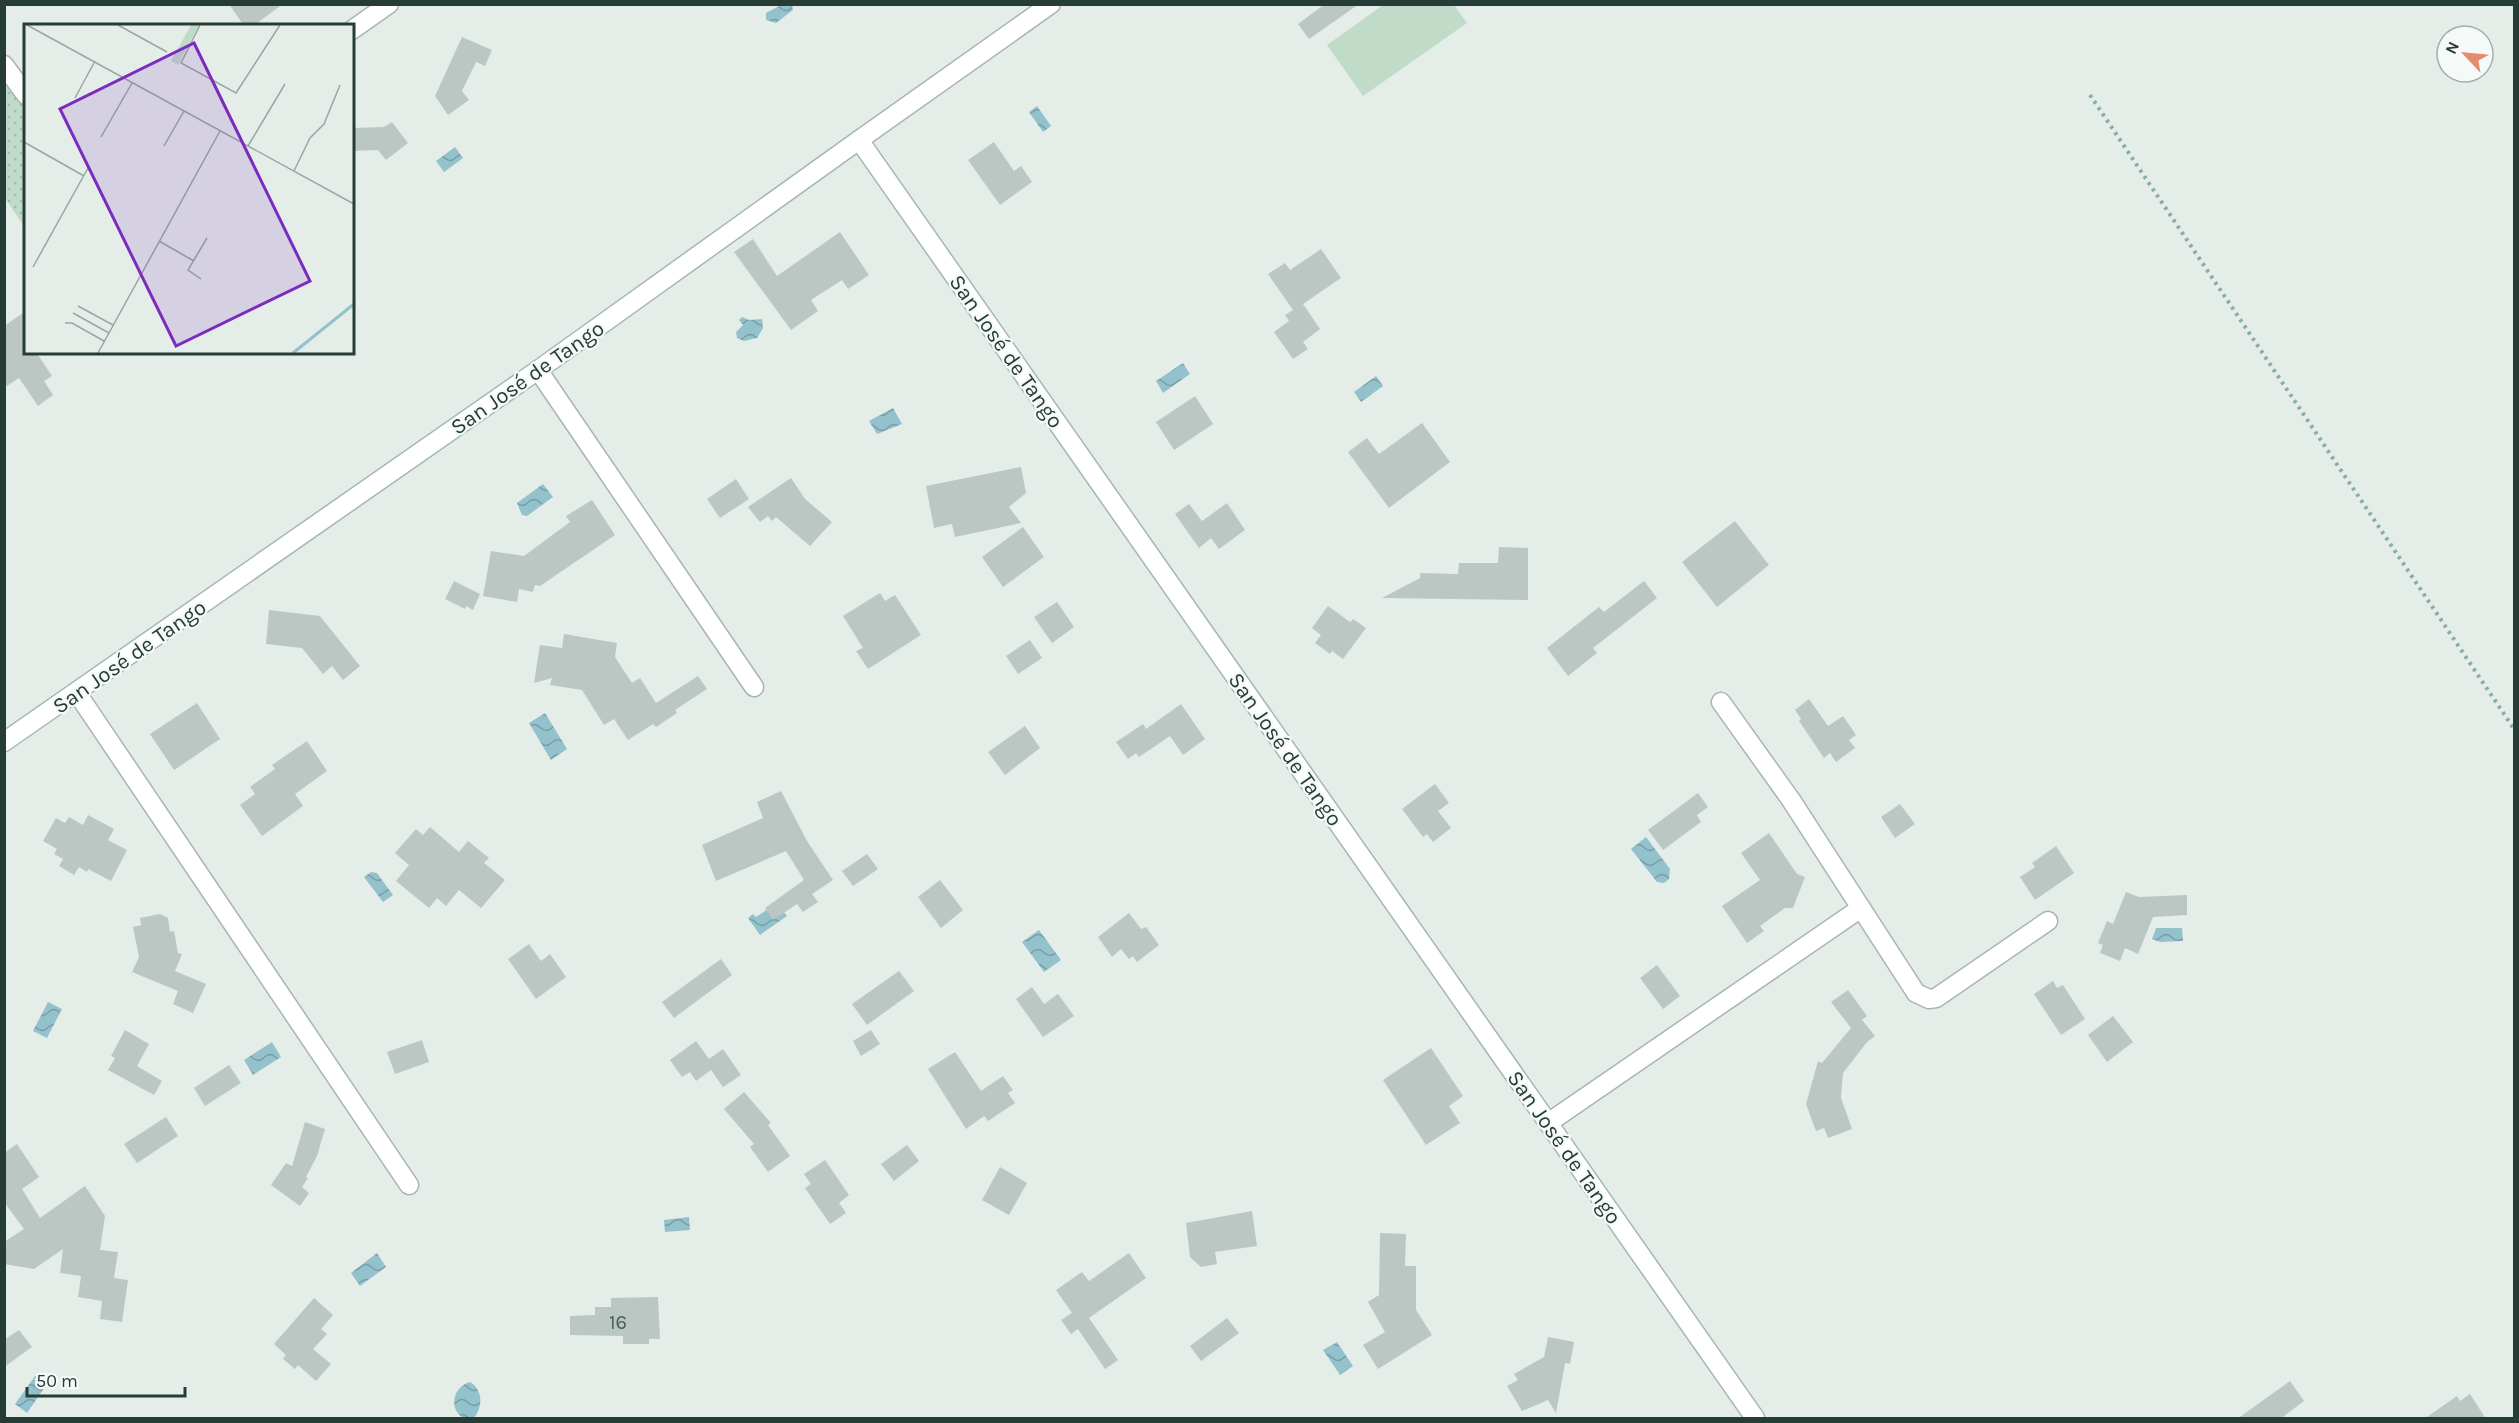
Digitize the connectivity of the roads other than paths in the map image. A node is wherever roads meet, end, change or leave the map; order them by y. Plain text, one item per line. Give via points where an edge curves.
1 (389, 4) edge
2 (1051, 4) edge
3 (354, 29) edge
4 (4, 65) edge
5 (24, 92) edge
6 (859, 140) junction
7 (538, 370) junction
8 (754, 687) dead end
9 (77, 693) junction
10 (1721, 702) dead end
11 (4, 742) edge
12 (1861, 908) junction
13 (2048, 921) dead end
14 (1548, 1123) junction
15 (410, 1185) dead end
16 (1755, 1419) edge

1 - 3 street
2 - 6 street
4 - 5 street
6 - 7 street, San José de Tango
6 - 14 street, San José de Tango
7 - 8 street
7 - 9 street, San José de Tango
9 - 11 street, San José de Tango
9 - 15 street
10 - 12 street
12 - 13 street via 1916,993 1929,999 1936,998
12 - 14 street
14 - 16 street, San José de Tango

